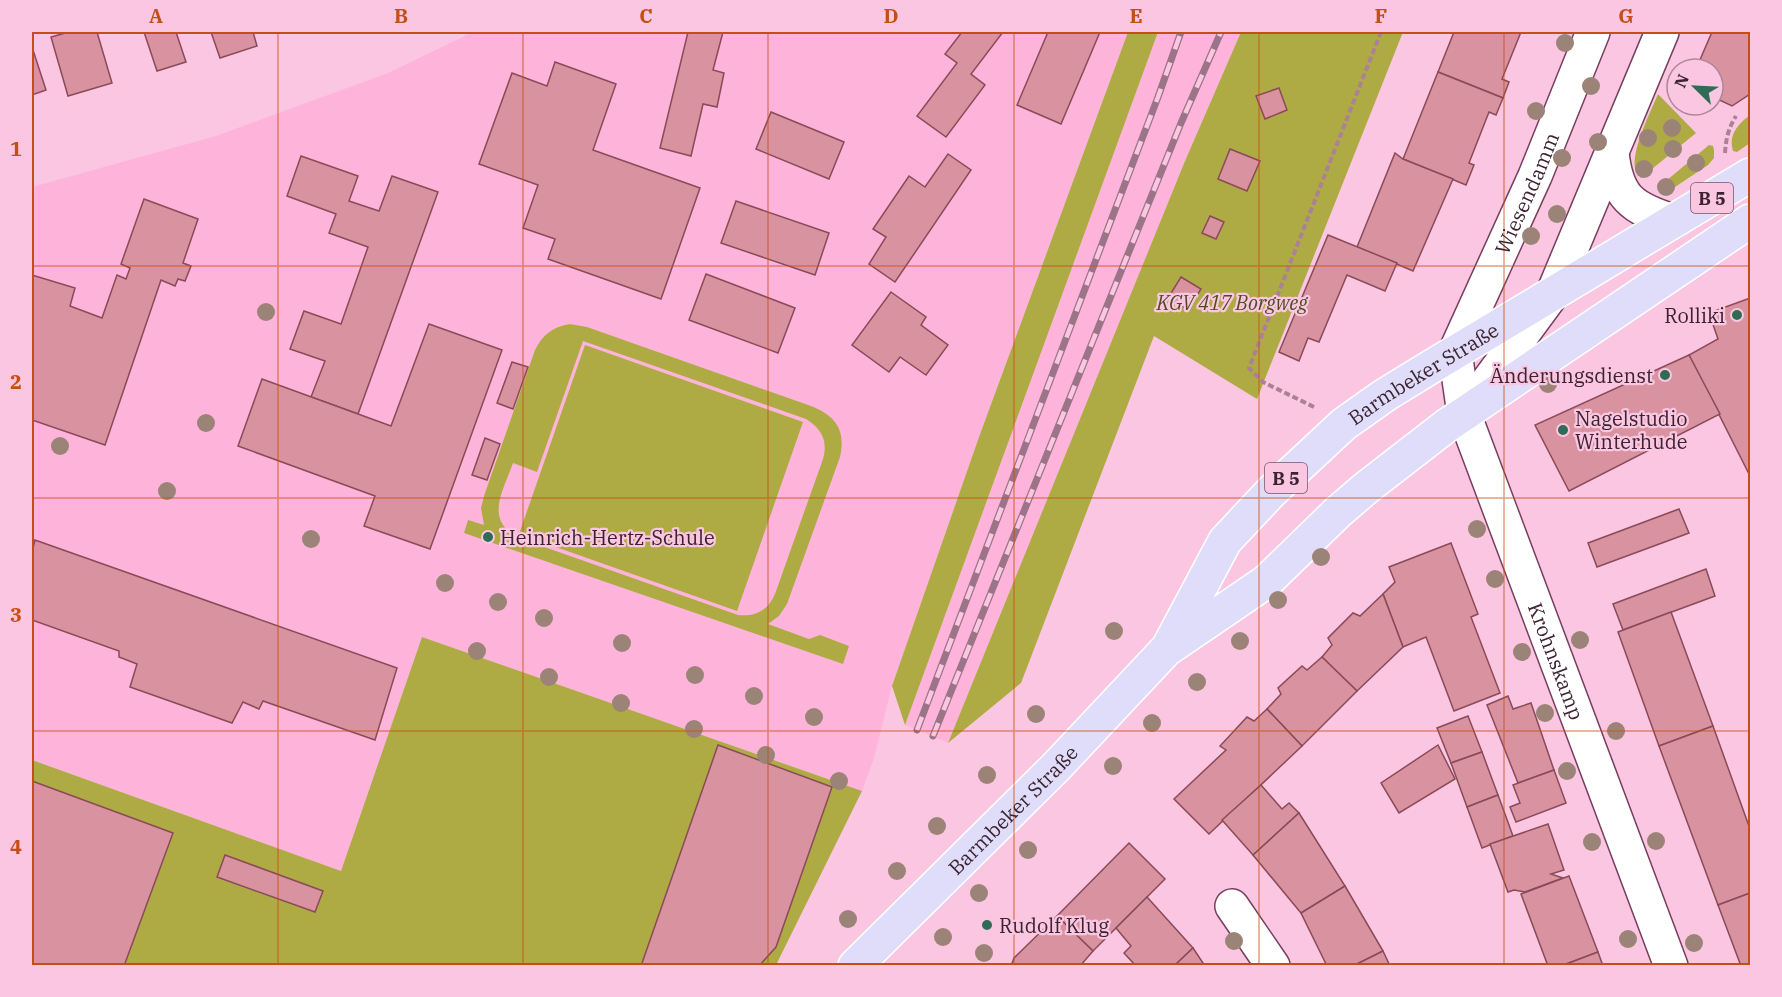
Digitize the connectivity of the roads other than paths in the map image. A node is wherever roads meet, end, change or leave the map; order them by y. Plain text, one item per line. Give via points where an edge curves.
1 (1593, 32) edge
2 (1662, 32) edge
3 (1612, 153) junction
4 (1736, 168) edge
5 (1673, 221) junction
6 (1750, 221) edge
7 (1554, 293) junction
8 (1455, 352) junction
9 (1464, 414) junction
10 (1166, 650) junction
11 (1232, 906) dead end
12 (855, 966) edge
13 (1273, 966) edge
14 (1671, 966) edge

1 - 8 street, Wiesendamm via 1535,176
2 - 3 street
3 - 5 street via 1618,184 1626,196 1645,210
3 - 7 street
4 - 5 main road, Barmbeker Straße / B 5
5 - 7 main road, Barmbeker Straße / B 5
6 - 9 main road, Barmbeker Straße / B 5
7 - 8 main road, Barmbeker Straße / B 5
7 - 9 street
8 - 9 street, Krohnskamp
8 - 10 main road, Barmbeker Straße / B 5 via 1344,424 1271,492 1225,541
9 - 10 main road, Barmbeker Straße / B 5 via 1366,488 1267,581
9 - 14 street, Krohnskamp
10 - 12 main road, Barmbeker Straße / B 5 via 1056,767
11 - 13 street

